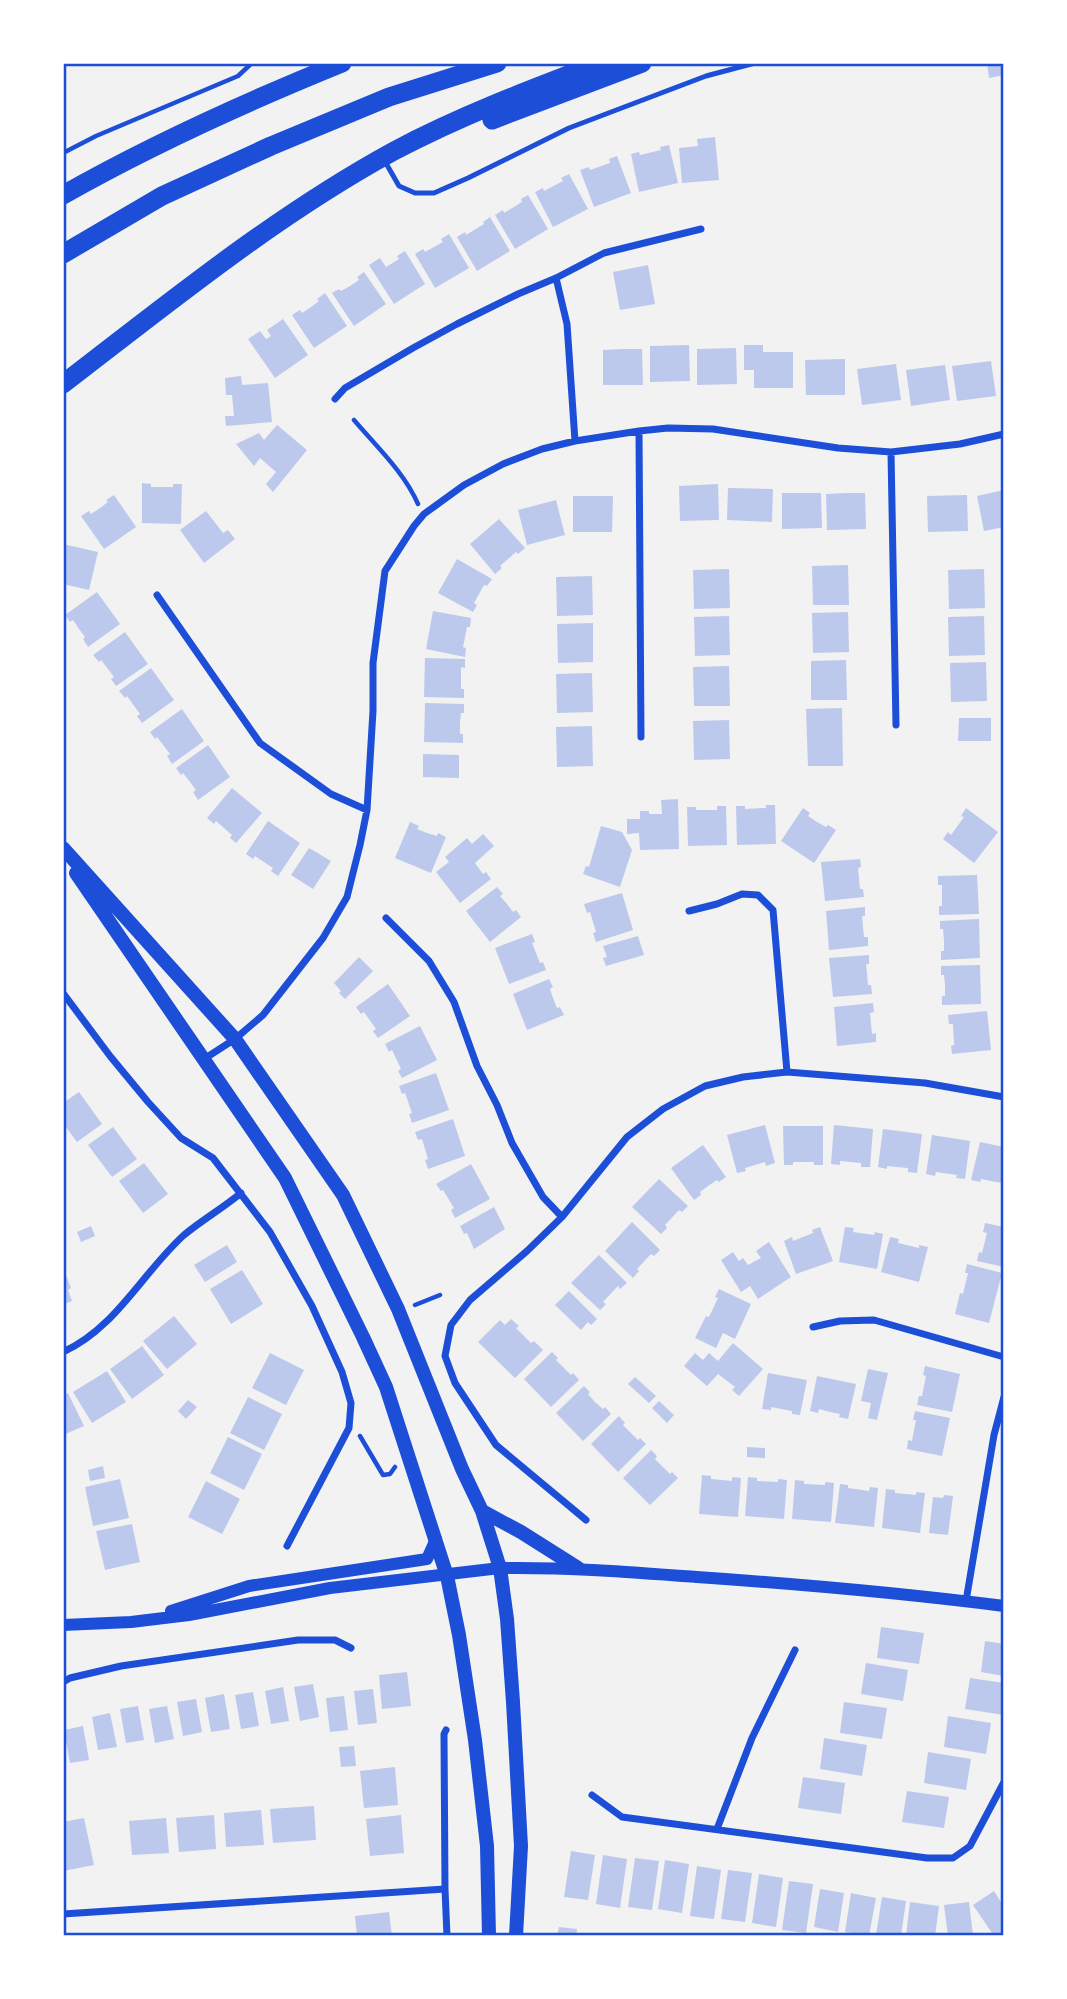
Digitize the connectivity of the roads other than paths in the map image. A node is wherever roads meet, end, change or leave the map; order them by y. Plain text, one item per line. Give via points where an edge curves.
1 (342, 63) edge
2 (497, 63) edge
3 (600, 63) edge
4 (642, 63) edge
5 (755, 63) edge
6 (387, 165) junction
7 (340, 184) junction
8 (63, 195) edge
9 (701, 229) dead end
10 (63, 254) edge
11 (556, 278) junction
12 (63, 384) edge
13 (335, 399) dead end
14 (639, 431) junction
15 (1004, 435) edge
16 (575, 441) junction
17 (891, 452) junction
18 (158, 595) dead end
19 (896, 725) dead end
20 (641, 737) dead end
21 (367, 810) junction
22 (63, 848) edge
23 (63, 854) edge
24 (689, 911) dead end
25 (386, 918) dead end
26 (63, 993) edge
27 (235, 1039) junction
28 (204, 1060) junction
29 (787, 1072) junction
30 (1004, 1097) edge
31 (241, 1193) junction
32 (562, 1217) junction
33 (813, 1327) dead end
34 (63, 1352) edge
35 (1004, 1357) edge
36 (1004, 1396) edge
37 (482, 1511) junction
38 (586, 1520) dead end
39 (436, 1539) junction
40 (287, 1546) dead end
41 (500, 1568) junction
42 (578, 1568) junction
43 (447, 1576) junction
44 (966, 1601) junction
45 (1004, 1605) edge
46 (141, 1621) junction
47 (63, 1625) edge
48 (351, 1648) dead end
49 (795, 1650) dead end
50 (63, 1682) edge
51 (446, 1730) dead end
52 (1004, 1782) edge
53 (593, 1796) dead end
54 (717, 1829) junction
55 (445, 1889) junction
56 (63, 1914) edge
57 (447, 1936) edge
58 (489, 1936) edge
59 (516, 1936) edge

1 - 8 highway via 244,103
2 - 10 highway via 389,97 271,146 162,196
3 - 7 highway via 423,137
4 - 6 highway
5 - 6 lane via 706,76 569,128 434,193 415,193 399,186
6 - 7 highway
7 - 12 highway via 225,260
9 - 11 street via 604,253
11 - 13 street via 413,348 345,388
11 - 16 street via 567,324
14 - 16 street
14 - 17 street via 713,429
14 - 20 street
15 - 17 street
16 - 21 street via 503,464 464,485 424,514 385,571 373,663
17 - 19 street
18 - 21 street via 260,743 331,794
21 - 27 street via 346,897 329,928 263,1015
22 - 27 main road
23 - 28 main road
24 - 29 street via 742,894 758,895 773,910
25 - 32 street via 429,961 454,1002 512,1143 544,1197
26 - 31 street via 164,1120 181,1138 212,1158
27 - 28 street
27 - 37 main road via 342,1195 398,1309
28 - 39 main road via 285,1178 363,1337 386,1387
29 - 30 street via 925,1083
29 - 32 street via 705,1086 663,1110 627,1137
31 - 34 street via 185,1235 88,1338
31 - 40 street via 275,1239 312,1306 351,1403 349,1428
32 - 38 street via 470,1300 451,1325 445,1356 455,1383 496,1445
33 - 35 street via 874,1320
36 - 44 street
37 - 41 main road
37 - 42 main road
39 - 43 main road
39 - 46 street via 427,1559 248,1586
41 - 42 street
41 - 43 street
41 - 59 main road via 521,1846
42 - 44 street
43 - 46 street via 330,1588
43 - 58 main road via 475,1740 487,1846
44 - 45 street
46 - 47 street
48 - 50 street via 335,1640 298,1640 121,1666
49 - 54 street via 752,1738
51 - 55 street
52 - 54 street via 970,1846 953,1858
53 - 54 street via 622,1817
55 - 56 street
55 - 57 street

